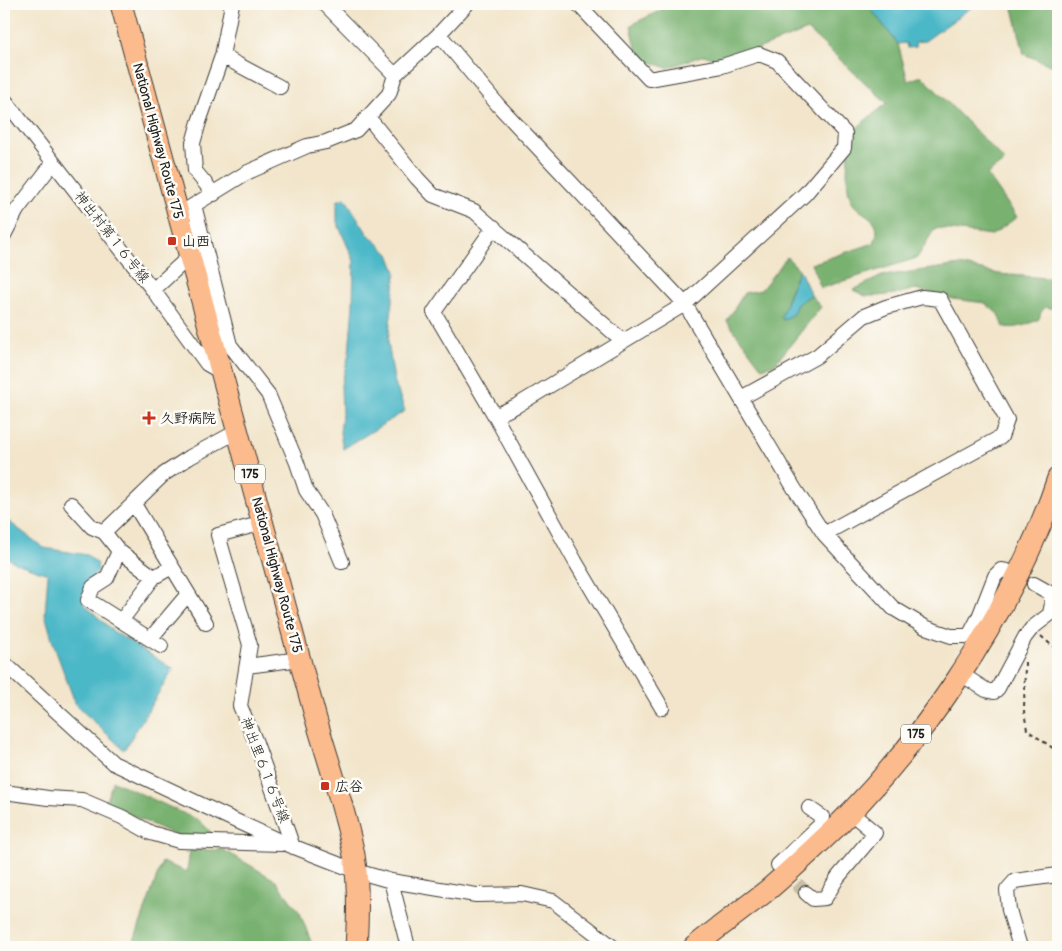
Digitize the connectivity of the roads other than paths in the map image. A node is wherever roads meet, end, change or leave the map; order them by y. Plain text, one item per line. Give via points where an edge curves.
1 (121, 4) edge
2 (232, 4) edge
3 (325, 4) edge
4 (467, 4) edge
5 (578, 4) edge
6 (440, 34) junction
7 (222, 56) junction
8 (395, 75) junction
9 (280, 87) dead end
10 (4, 100) edge
11 (368, 117) junction
12 (53, 163) junction
13 (214, 194) junction
14 (186, 210) junction
15 (494, 227) junction
16 (4, 235) edge
17 (190, 256) junction
18 (153, 290) junction
19 (684, 304) junction
20 (623, 341) junction
21 (221, 372) junction
22 (741, 398) junction
23 (495, 416) junction
24 (238, 430) junction
25 (1058, 478) edge
26 (71, 504) dead end
27 (134, 504) junction
28 (263, 523) junction
29 (104, 532) junction
30 (824, 534) junction
31 (119, 550) junction
32 (342, 562) dead end
33 (172, 567) junction
34 (1007, 571) dead end
35 (154, 577) junction
36 (1034, 584) dead end
37 (188, 594) junction
38 (1054, 610) edge
39 (121, 621) junction
40 (206, 623) dead end
41 (974, 640) junction
42 (300, 660) junction
43 (4, 663) edge
44 (248, 666) junction
45 (961, 674) junction
46 (662, 708) dead end
47 (4, 792) edge
48 (808, 808) dead end
49 (851, 812) junction
50 (289, 845) junction
51 (778, 865) dead end
52 (356, 871) junction
53 (1058, 875) edge
54 (391, 881) junction
55 (806, 893) tunnel mouth
56 (696, 944) edge
57 (356, 947) edge
58 (408, 947) edge
59 (613, 947) edge
60 (1020, 947) edge

1 - 14 highway, National Highway Route 175 / 175
2 - 7 street
3 - 8 street
4 - 6 street
5 - 19 street via 649,79 722,66 758,54 777,60 845,133 844,148 805,194
6 - 8 street
6 - 19 street via 498,104
7 - 9 street
7 - 13 street via 193,144 195,170
8 - 11 street via 389,94
10 - 12 street, 神出村第１６号線
11 - 13 street via 356,130 307,146 246,173
11 - 15 street via 433,195 474,211
12 - 16 street via 17,210
12 - 18 street, 神出村第１６号線
13 - 14 street
14 - 17 highway, National Highway Route 175 / 175
14 - 32 street via 230,345 268,394 306,490 322,514
15 - 20 street
15 - 23 street via 434,312
17 - 18 street
17 - 21 highway, National Highway Route 175 / 175
18 - 21 street, 神出村第１６号線 via 207,364
19 - 20 street
19 - 22 street
20 - 23 street
21 - 24 highway, National Highway Route 175 / 175
22 - 30 street
22 - 30 street via 816,356 864,316 922,297 940,299 1007,420 1000,437
23 - 46 street via 575,561
24 - 27 street via 164,474
24 - 28 highway, National Highway Route 175 / 175
25 - 41 highway, 175 via 1013,584
26 - 29 street via 92,527
27 - 29 street
27 - 33 street
28 - 42 highway, National Highway Route 175 / 175
28 - 44 street, 神出里６１６号線 via 218,535 250,645
29 - 31 street
30 - 41 street via 893,608 925,627
31 - 35 street
31 - 39 street via 107,578 93,587 88,600
33 - 35 street
33 - 37 street
34 - 41 street via 1001,570 995,576
35 - 39 street
36 - 38 street via 1050,593
37 - 39 street via 156,643
37 - 40 street
38 - 45 street via 1028,632 994,692
41 - 45 highway, 175
42 - 44 street
42 - 52 highway, National Highway Route 175 / 175
43 - 50 street via 113,763
44 - 50 street, 神出里６１６号線 via 240,706 255,740
45 - 49 highway, 175 via 923,726
47 - 50 street via 82,800 151,833 179,841
48 - 51 street via 822,817 820,826
49 - 55 street via 875,834 824,898 813,899
49 - 56 highway, 175 via 770,888
50 - 52 street
52 - 54 street
52 - 57 highway, National Highway Route 175 / 175
53 - 60 street via 1015,881 1007,890
54 - 58 street
54 - 59 street via 476,895 522,894 553,901

